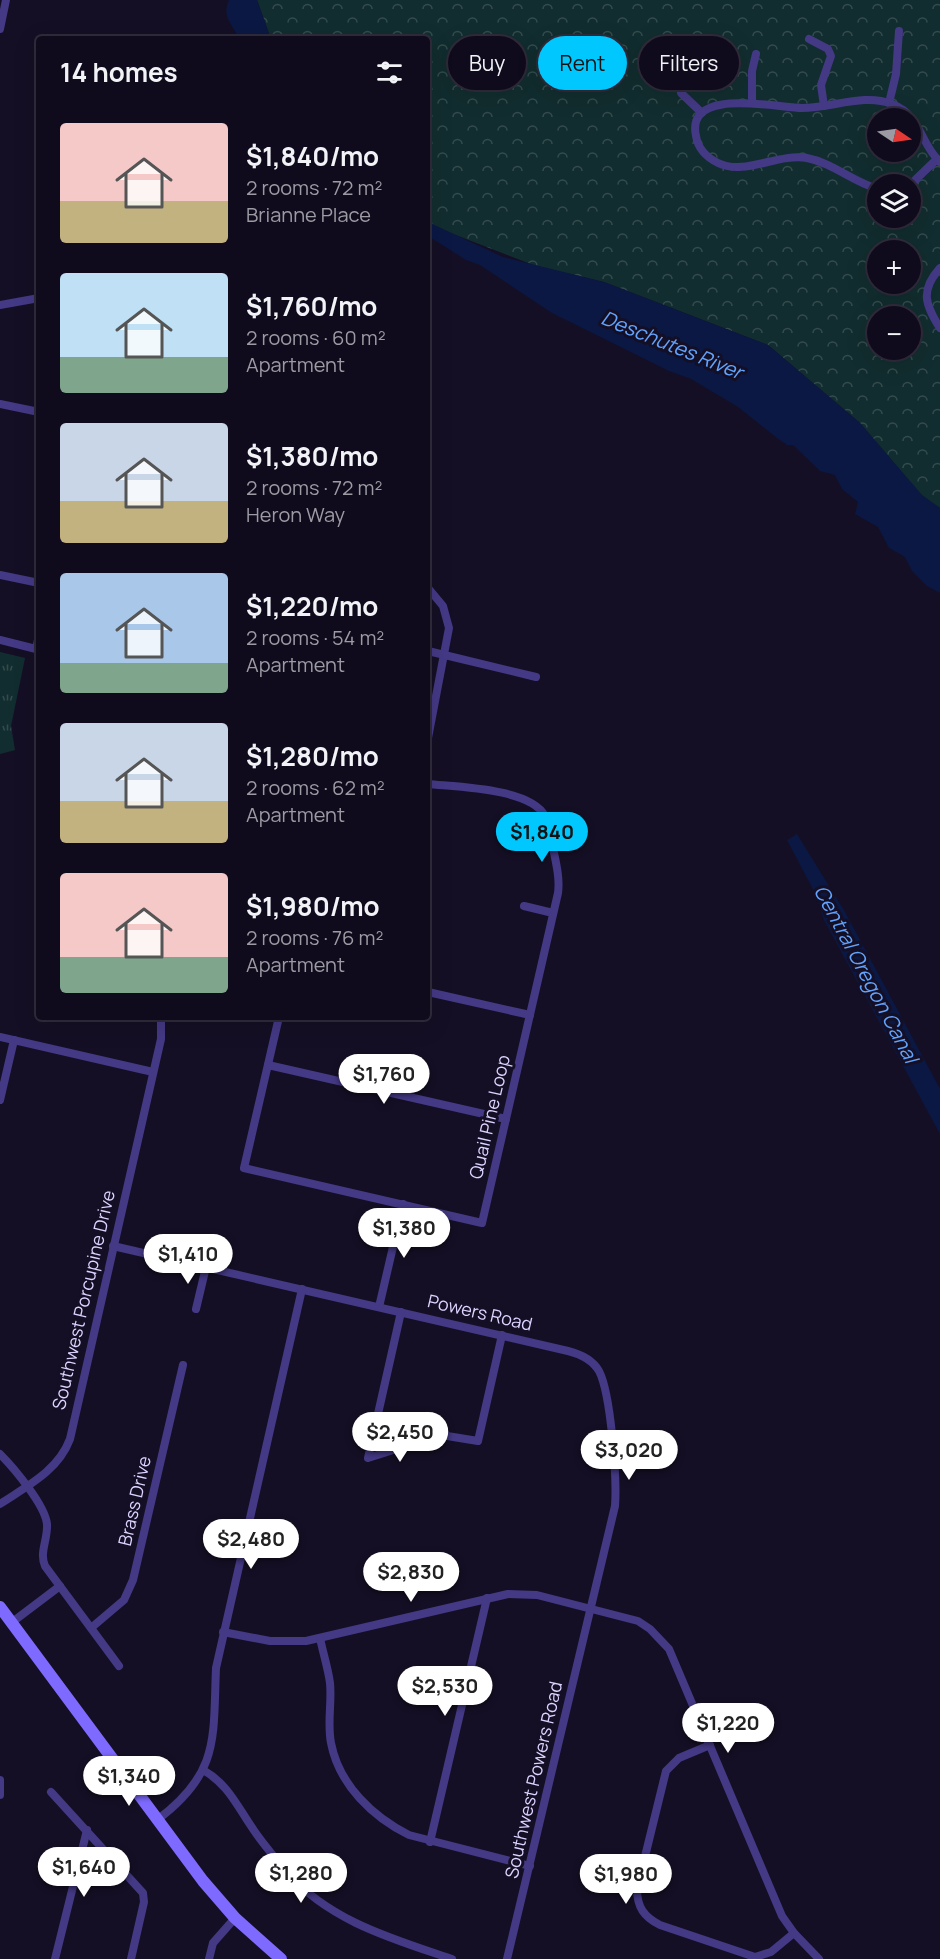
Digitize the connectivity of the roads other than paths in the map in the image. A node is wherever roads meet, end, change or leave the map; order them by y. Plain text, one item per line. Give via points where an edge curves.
1 (6, 0) edge
2 (0, 29) edge
3 (899, 31) dead end
4 (809, 39) dead end
5 (756, 54) dead end
6 (681, 90) edge
7 (752, 103) junction
8 (889, 103) junction
9 (824, 106) junction
10 (702, 113) junction
11 (939, 160) edge
12 (921, 176) edge
13 (867, 183) edge
14 (940, 268) edge
15 (36, 298) edge
16 (0, 305) edge
17 (940, 328) edge
18 (0, 404) edge
19 (36, 411) edge
20 (0, 575) edge
21 (36, 582) edge
22 (430, 590) edge
23 (0, 640) edge
24 (36, 649) edge
25 (430, 651) edge
26 (446, 655) junction
27 (536, 677) dead end
28 (430, 729) edge
29 (430, 784) edge
30 (524, 906) dead end
31 (553, 913) junction
32 (430, 992) edge
33 (530, 1015) junction
34 (161, 1020) edge
35 (278, 1020) edge
36 (0, 1037) edge
37 (14, 1040) junction
38 (268, 1065) junction
39 (153, 1072) junction
40 (0, 1100) edge
41 (506, 1119) junction
42 (403, 1204) junction
43 (113, 1246) junction
44 (206, 1267) junction
45 (302, 1289) junction
46 (379, 1307) junction
47 (196, 1309) dead end
48 (402, 1312) junction
49 (502, 1335) junction
50 (183, 1365) dead end
51 (0, 1454) edge
52 (26, 1486) junction
53 (0, 1504) edge
54 (60, 1586) junction
55 (487, 1598) junction
56 (0, 1607) edge
57 (592, 1608) junction
58 (11, 1623) junction
59 (90, 1628) junction
60 (223, 1632) junction
61 (320, 1638) junction
62 (119, 1666) dead end
63 (710, 1745) junction
64 (203, 1770) junction
65 (0, 1780) edge
66 (51, 1792) dead end
67 (0, 1795) edge
68 (157, 1820) junction
69 (87, 1830) junction
70 (430, 1842) junction
71 (530, 1866) junction
72 (235, 1918) junction
73 (794, 1933) junction
74 (56, 1959) edge
75 (131, 1959) edge
76 (209, 1959) edge
77 (281, 1959) edge
78 (452, 1959) edge
79 (507, 1959) edge
80 (819, 1959) edge

1 - 2 street
3 - 8 street
4 - 9 street via 828,49 831,56 821,85
5 - 7 street
6 - 10 street
7 - 9 street
7 - 10 street via 716,105
8 - 9 street via 874,99
8 - 11 street via 915,118 927,146
10 - 13 street via 695,132 698,144 708,158 720,164 741,167 779,157 806,158
11 - 12 street
14 - 17 street via 929,280 927,296
15 - 16 street
18 - 19 street
20 - 21 street
22 - 26 street via 443,606 450,628
23 - 24 street
25 - 26 street
26 - 27 street
26 - 28 street
29 - 31 street, Quail Pine Loop via 484,790 539,808 550,831 559,878
30 - 31 street
31 - 33 street, Quail Pine Loop
32 - 33 street
33 - 41 street, Quail Pine Loop
34 - 39 street, Southwest Porcupine Drive
35 - 38 street, Quail Pine Loop
36 - 37 street
37 - 39 street
37 - 40 street
38 - 41 street
38 - 42 street, Quail Pine Loop via 244,1168
39 - 43 street, Southwest Porcupine Drive
41 - 42 street, Quail Pine Loop via 482,1223
42 - 46 street
43 - 44 street, Powers Road
43 - 52 street, Southwest Porcupine Drive via 68,1445 52,1468
44 - 45 street, Powers Road
44 - 47 street
45 - 46 street, Powers Road
45 - 60 street
46 - 48 street, Powers Road
48 - 49 street, Powers Road
48 - 49 street via 368,1458 441,1435 478,1441
49 - 57 street, Powers Road via 581,1355 598,1371 603,1384 616,1484 611,1528
50 - 59 street, Brass Drive via 133,1580 124,1600
51 - 52 street
52 - 53 street, Southwest Porcupine Drive
52 - 54 street via 44,1515 47,1528 43,1562
54 - 58 street
54 - 59 street
55 - 57 street via 523,1593
55 - 61 street
55 - 70 street
56 - 58 main road
57 - 63 street via 638,1621 660,1638 676,1663
57 - 71 street, Southwest Powers Road
58 - 68 main road
59 - 62 street
60 - 61 street via 280,1642
60 - 64 street via 216,1668 214,1735
61 - 70 street via 330,1681 331,1744 344,1777 378,1816 393,1827
63 - 73 street via 782,1916
63 - 73 street via 679,1758 666,1771 637,1889 640,1908 660,1925 747,1956 771,1952
64 - 68 street via 185,1797
64 - 78 street via 227,1789 288,1874 315,1898 369,1929
65 - 67 street
66 - 69 street
68 - 72 main road
69 - 74 street
69 - 75 street via 143,1893
70 - 71 street
71 - 79 street, Southwest Powers Road
72 - 76 street via 213,1943
72 - 77 main road
73 - 80 street

